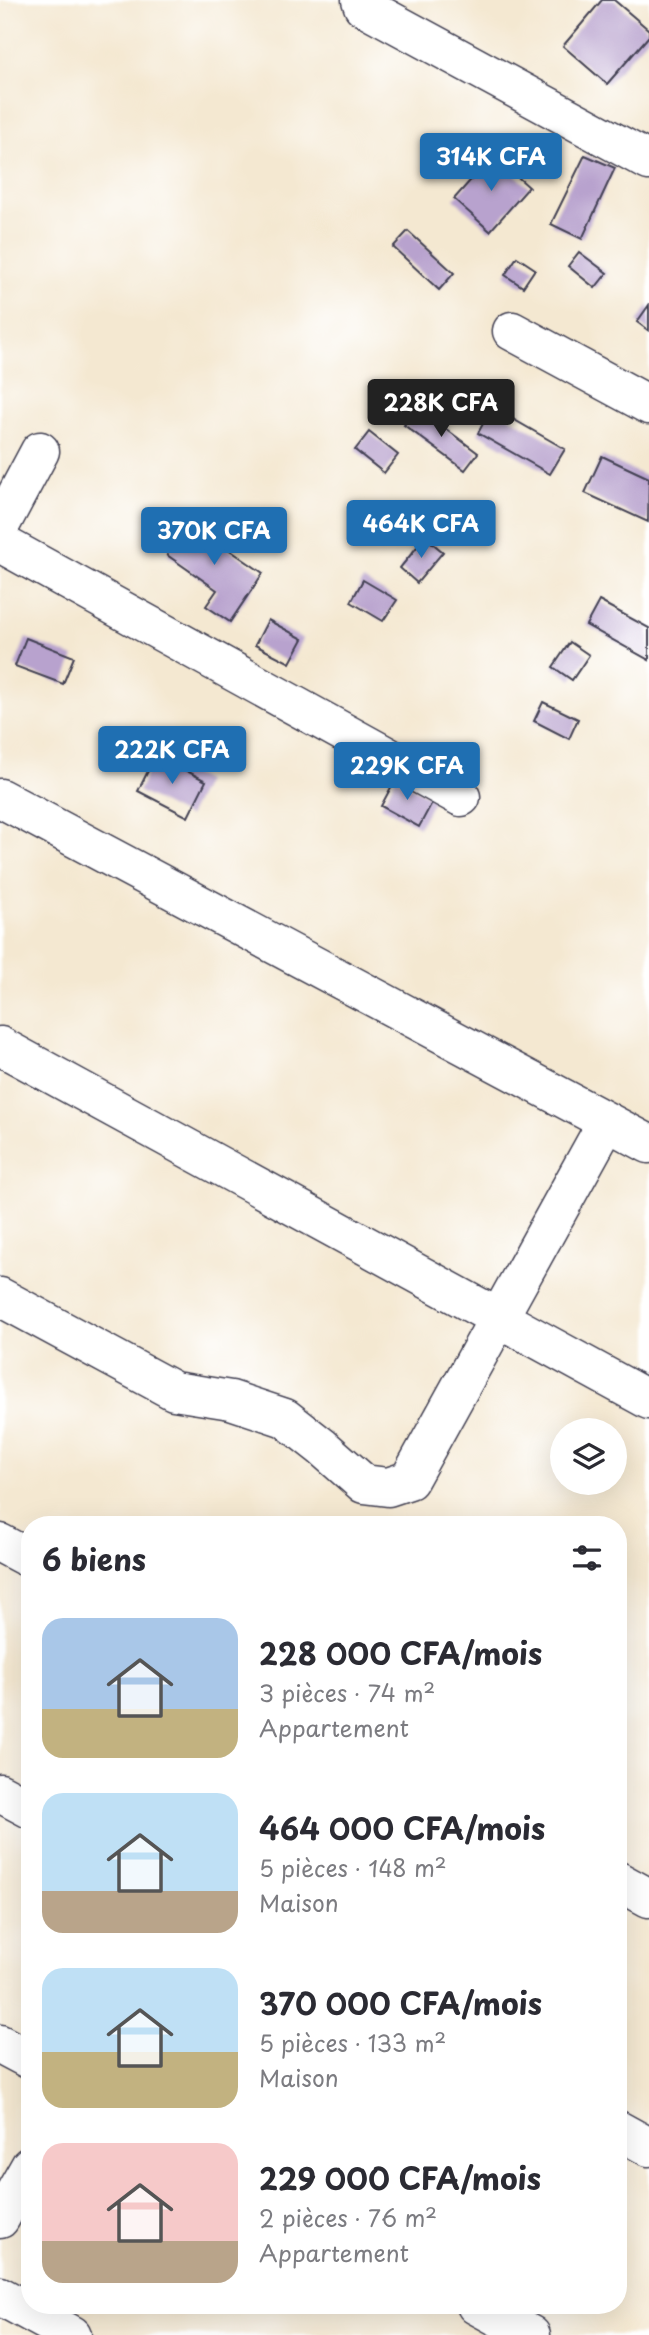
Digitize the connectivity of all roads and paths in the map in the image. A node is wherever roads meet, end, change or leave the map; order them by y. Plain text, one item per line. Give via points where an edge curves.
1 (361, 0) edge
2 (649, 161) edge
3 (512, 331) dead end
4 (649, 405) edge
5 (40, 451) dead end
6 (0, 526) edge
7 (0, 543) edge
8 (461, 797) dead end
9 (0, 798) edge
10 (0, 1046) edge
11 (607, 1122) junction
12 (649, 1144) edge
13 (0, 1297) edge
14 (499, 1318) junction
15 (649, 1400) edge
16 (0, 1543) edge
17 (21, 1554) edge
18 (0, 1793) edge
19 (21, 1804) edge
20 (627, 1886) edge
21 (649, 1898) edge
22 (0, 2044) edge
23 (21, 2055) edge
24 (627, 2135) edge
25 (649, 2147) edge
26 (21, 2182) edge
27 (0, 2219) edge
28 (0, 2295) edge
29 (21, 2307) edge
30 (34, 2314) edge
31 (492, 2314) edge
32 (72, 2335) edge
33 (531, 2335) edge

1 - 2 street via 363,6
3 - 4 street
5 - 6 street
7 - 8 street
9 - 11 street
10 - 14 street
11 - 12 street
11 - 14 street
13 - 14 street via 174,1391 231,1400 285,1418 364,1484 388,1487 409,1480
14 - 15 street
16 - 17 street
18 - 19 street
20 - 21 street
22 - 23 street
24 - 25 street
26 - 27 street
28 - 29 street
30 - 32 street
31 - 33 street

